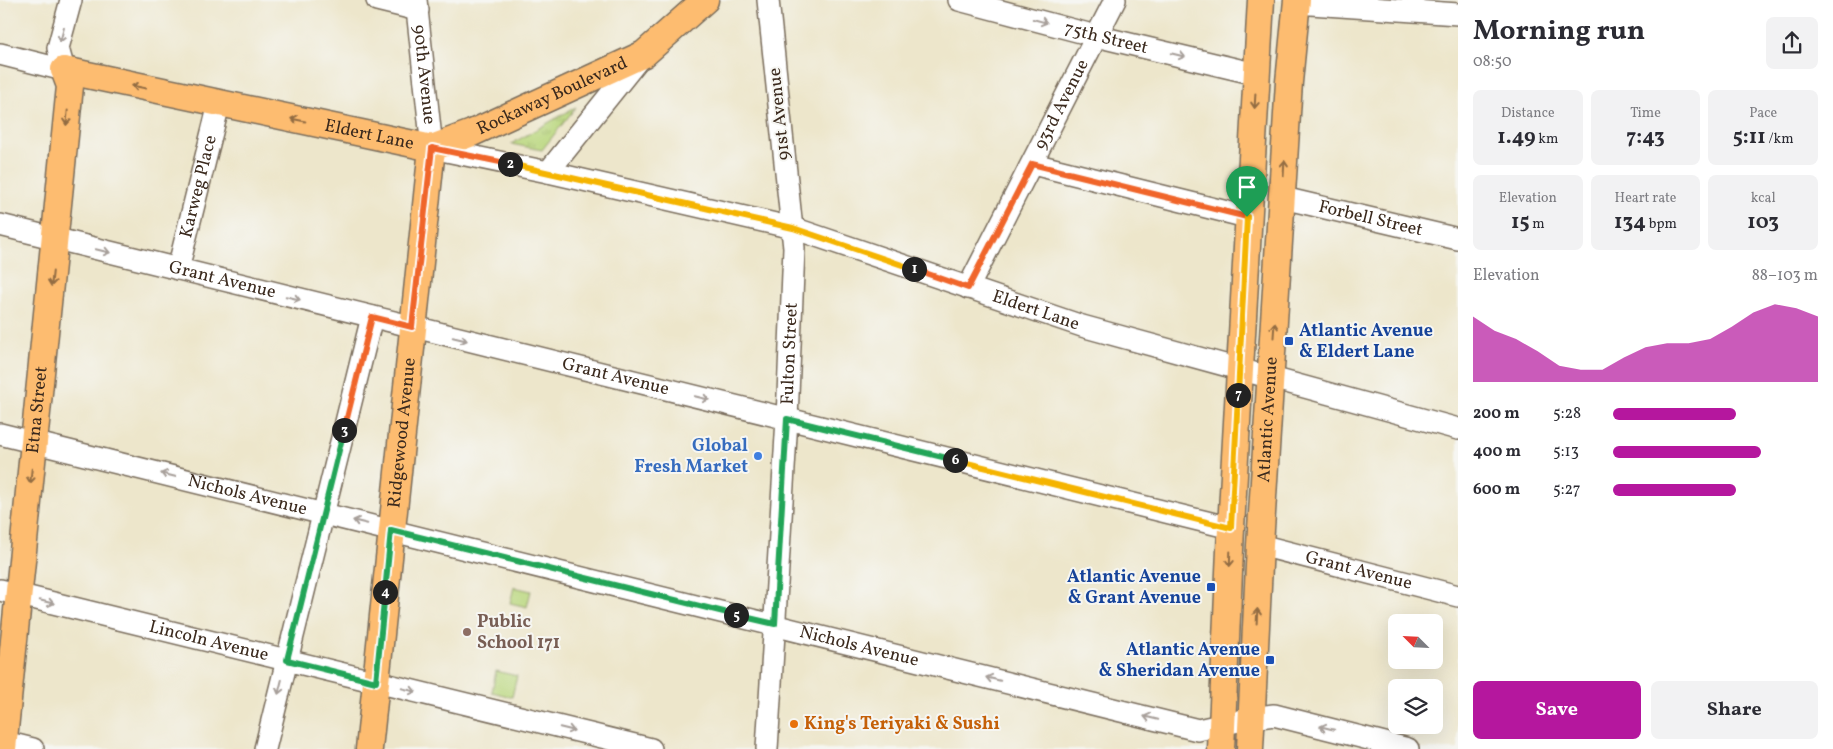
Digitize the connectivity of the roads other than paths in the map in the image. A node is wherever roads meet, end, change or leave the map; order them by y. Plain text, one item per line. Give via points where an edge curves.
1 (71, 0) edge
2 (377, 0) edge
3 (705, 0) edge
4 (768, 0) edge
5 (959, 0) edge
6 (1115, 0) edge
7 (1261, 0) edge
8 (1297, 2) edge
9 (417, 5) edge
10 (1458, 14) edge
11 (1096, 36) junction
12 (0, 54) edge
13 (644, 54) junction
14 (64, 70) junction
15 (1256, 74) junction
16 (219, 104) junction
17 (432, 148) junction
18 (1032, 164) junction
19 (548, 172) junction
20 (1283, 198) junction
21 (1247, 217) junction
22 (0, 225) edge
23 (793, 228) junction
24 (56, 239) junction
25 (1458, 239) edge
26 (178, 269) junction
27 (968, 288) junction
28 (372, 317) junction
29 (412, 327) junction
30 (1240, 370) junction
31 (1271, 379) junction
32 (787, 419) junction
33 (1458, 429) edge
34 (0, 434) edge
35 (34, 442) junction
36 (323, 513) junction
37 (1231, 528) junction
38 (391, 530) junction
39 (1260, 545) junction
40 (9, 592) edge
41 (1458, 596) edge
42 (775, 624) junction
43 (287, 660) junction
44 (376, 682) junction
45 (1252, 718) junction
46 (1222, 737) edge
47 (2, 744) edge
48 (34, 749) edge
49 (265, 749) edge
50 (368, 749) edge
51 (651, 749) edge
52 (767, 749) edge
53 (1250, 749) edge
54 (1408, 749) edge

1 -> 14 street via 58,48
2 - 9 street
3 - 13 main road, Rockaway Boulevard
4 - 23 street, 91st Avenue
5 -> 11 street, 75th Street
6 - 11 street, 93rd Avenue
7 - 15 main road, Atlantic Avenue
8 - 10 street
20 -> 8 main road, Atlantic Avenue
9 - 17 street, 90th Avenue
11 -> 15 street, 75th Street
11 - 18 street, 93rd Avenue
12 - 14 street, Eldert Lane
13 - 17 main road, Rockaway Boulevard via 472,133
13 - 19 street, Rockaway Boulevard
16 -> 14 main road, Eldert Lane
14 -> 24 main road, Etna Street via 70,86
15 -> 21 main road, Atlantic Avenue
17 -> 16 main road, Eldert Lane
16 - 26 street, Karweg Place
17 - 19 street, Eldert Lane
17 - 29 main road, Ridgewood Avenue
18 - 21 street
18 - 27 street, 93rd Avenue
19 - 23 street, Eldert Lane
20 - 25 street, Forbell Street
31 -> 20 main road, Atlantic Avenue
21 - 30 main road, Atlantic Avenue
22 - 24 street, Grant Avenue
23 - 27 street, Eldert Lane
23 - 32 street, Fulton Street
24 -> 26 street, Grant Avenue
24 -> 35 main road, Etna Street
26 -> 28 street, Grant Avenue
27 - 30 street, Eldert Lane via 1082,326
28 - 29 street, Grant Avenue
28 - 36 street
29 -> 32 street, Grant Avenue
29 - 38 main road, Ridgewood Avenue
30 - 31 street, Eldert Lane
30 - 37 main road, Atlantic Avenue
31 - 33 street, Eldert Lane
31 - 39 main road, Atlantic Avenue
32 - 37 street, Grant Avenue
32 - 42 street, Fulton Street
34 - 35 street, Nichols Avenue
36 -> 35 street, Nichols Avenue
35 -> 40 main road, Etna Street
38 -> 36 street, Nichols Avenue
36 - 43 street
37 -> 46 main road, Atlantic Avenue
38 - 42 street, Nichols Avenue
38 - 44 main road, Ridgewood Avenue
39 - 41 street, Grant Avenue
45 -> 39 main road, Atlantic Avenue
40 -> 43 street, Lincoln Avenue
40 - 47 main road, Etna Street
46 -> 42 street, Nichols Avenue
42 - 52 street, Fulton Street
43 - 44 street, Lincoln Avenue
43 -> 49 street
44 - 50 main road, Ridgewood Avenue
44 -> 51 street, Lincoln Avenue
45 - 46 street, Nichols Avenue
45 - 53 main road, Atlantic Avenue
54 -> 45 street, Nichols Avenue via 1274,714
47 - 48 street

